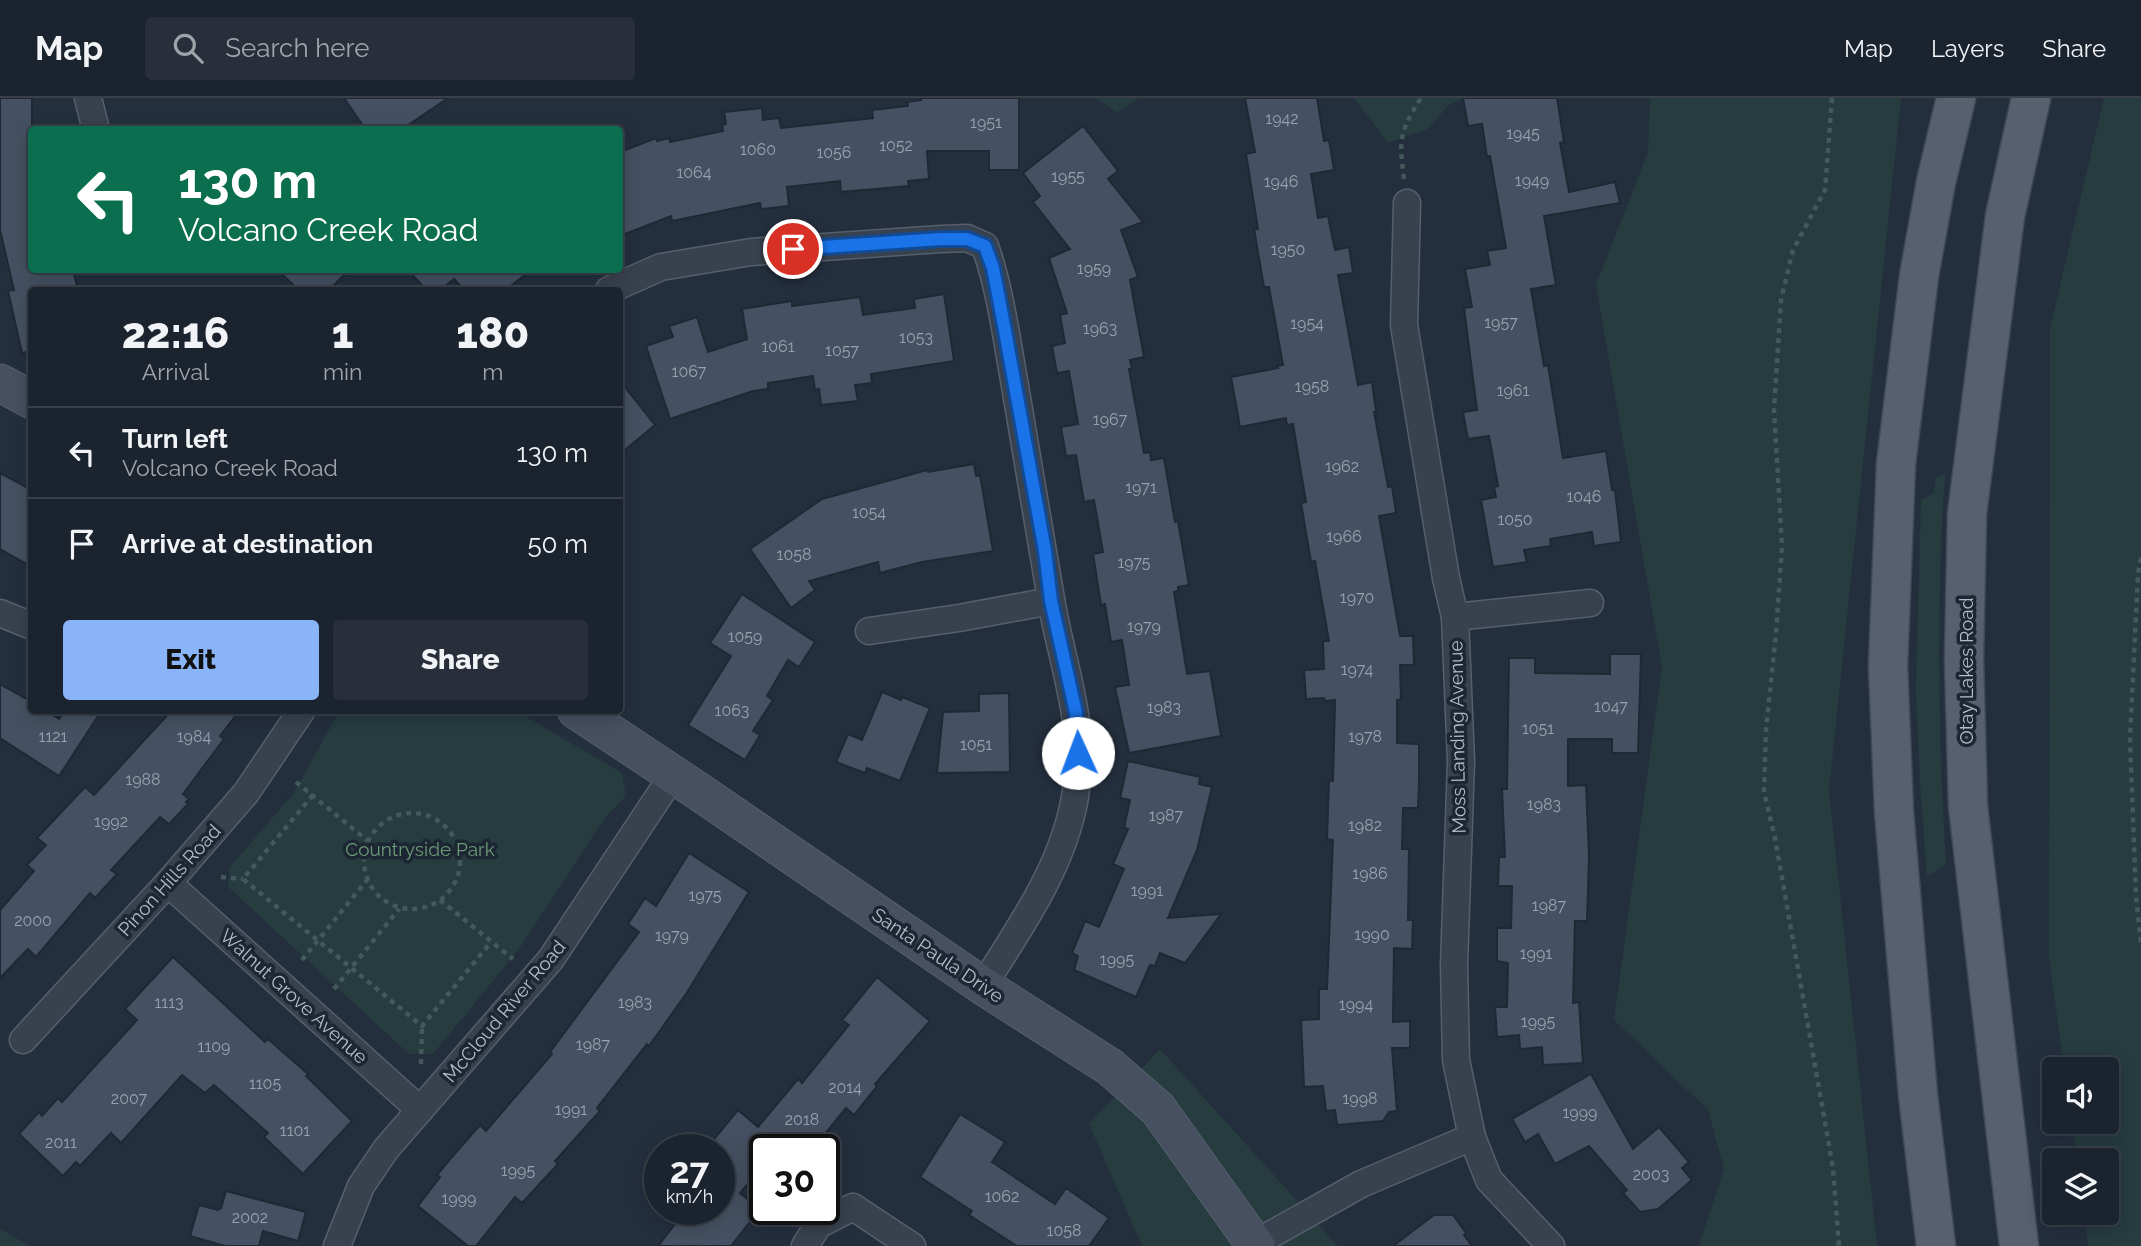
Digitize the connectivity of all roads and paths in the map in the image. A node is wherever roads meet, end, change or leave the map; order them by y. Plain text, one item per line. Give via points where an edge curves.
1 (88, 98) edge
2 (1421, 98) edge
3 (1832, 98) edge
4 (1956, 98) edge
5 (2031, 98) edge
6 (95, 126) edge
7 (1407, 203) joint
8 (616, 287) edge
9 (0, 383) edge
10 (28, 398) edge
11 (2141, 558) edge
12 (1051, 601) junction
13 (1590, 603) dead end
14 (0, 613) edge
15 (1455, 617) junction
16 (28, 624) edge
17 (869, 631) dead end
18 (299, 714) edge
19 (582, 714) edge
20 (673, 775) junction
21 (296, 782) dead end
22 (313, 795) junction
23 (368, 841) junction
24 (221, 877) dead end
25 (243, 879) junction
26 (367, 880) junction
27 (168, 883) junction
28 (440, 900) junction
29 (399, 909) junction
30 (318, 940) junction
31 (491, 942) junction
32 (2141, 943) edge
33 (513, 959) dead end
34 (302, 960) dead end
35 (351, 968) junction
36 (983, 986) junction
37 (334, 989) dead end
38 (422, 1026) junction
39 (23, 1040) dead end
40 (421, 1065) dead end
41 (420, 1110) junction
42 (1472, 1138) junction
43 (1255, 1245) edge
44 (337, 1246) edge
45 (805, 1246) edge
46 (912, 1246) edge
47 (1550, 1246) edge
48 (1839, 1246) edge
49 (1936, 1246) edge
50 (2019, 1246) edge

1 - 6 street
2 - 7 path via 1405,122 1400,148
3 - 48 path via 1825,191 1793,250 1781,300 1774,410 1782,546 1764,792 1833,1168
4 - 49 main road via 1919,276 1898,451 1888,666 1894,812
5 - 50 main road, Otay Lakes Road via 2005,216 1966,514 1964,660 1968,806
7 - 15 street, Moss Landing Avenue via 1404,325
8 - 12 street via 661,267 751,252 967,239 985,246 993,268
9 - 10 street
11 - 32 path via 2130,739
12 - 17 street
12 - 36 street via 1076,713 1075,797 1050,874
13 - 15 street
14 - 16 street
15 - 42 street, Moss Landing Avenue via 1461,761 1454,1023 1456,1060
18 - 27 street, Pinon Hills Road via 246,793
19 - 20 street, Santa Paula Drive
20 - 36 street, Santa Paula Drive
20 - 41 street, McCloud River Road via 551,959
21 - 22 path
22 - 23 path
22 - 25 path
23 - 26 path via 363,867
23 - 28 path via 376,828 401,814 430,816 442,823 452,834 460,862 458,877
24 - 25 path
25 - 30 path
26 - 29 path via 380,898
26 - 30 path
27 - 39 street, Pinon Hills Road
27 - 41 street, Walnut Grove Avenue
28 - 29 path via 428,907
28 - 31 path
29 - 35 path
30 - 34 path
30 - 35 path
31 - 33 path
31 - 38 path
35 - 37 path
35 - 38 path
36 - 43 street, Santa Paula Drive via 1110,1066 1158,1109
38 - 40 path
41 - 44 street, McCloud River Road via 361,1186
42 - 43 street via 1361,1184
42 - 47 street, Moss Landing Avenue via 1489,1180
45 - 46 street via 818,1225 853,1208

